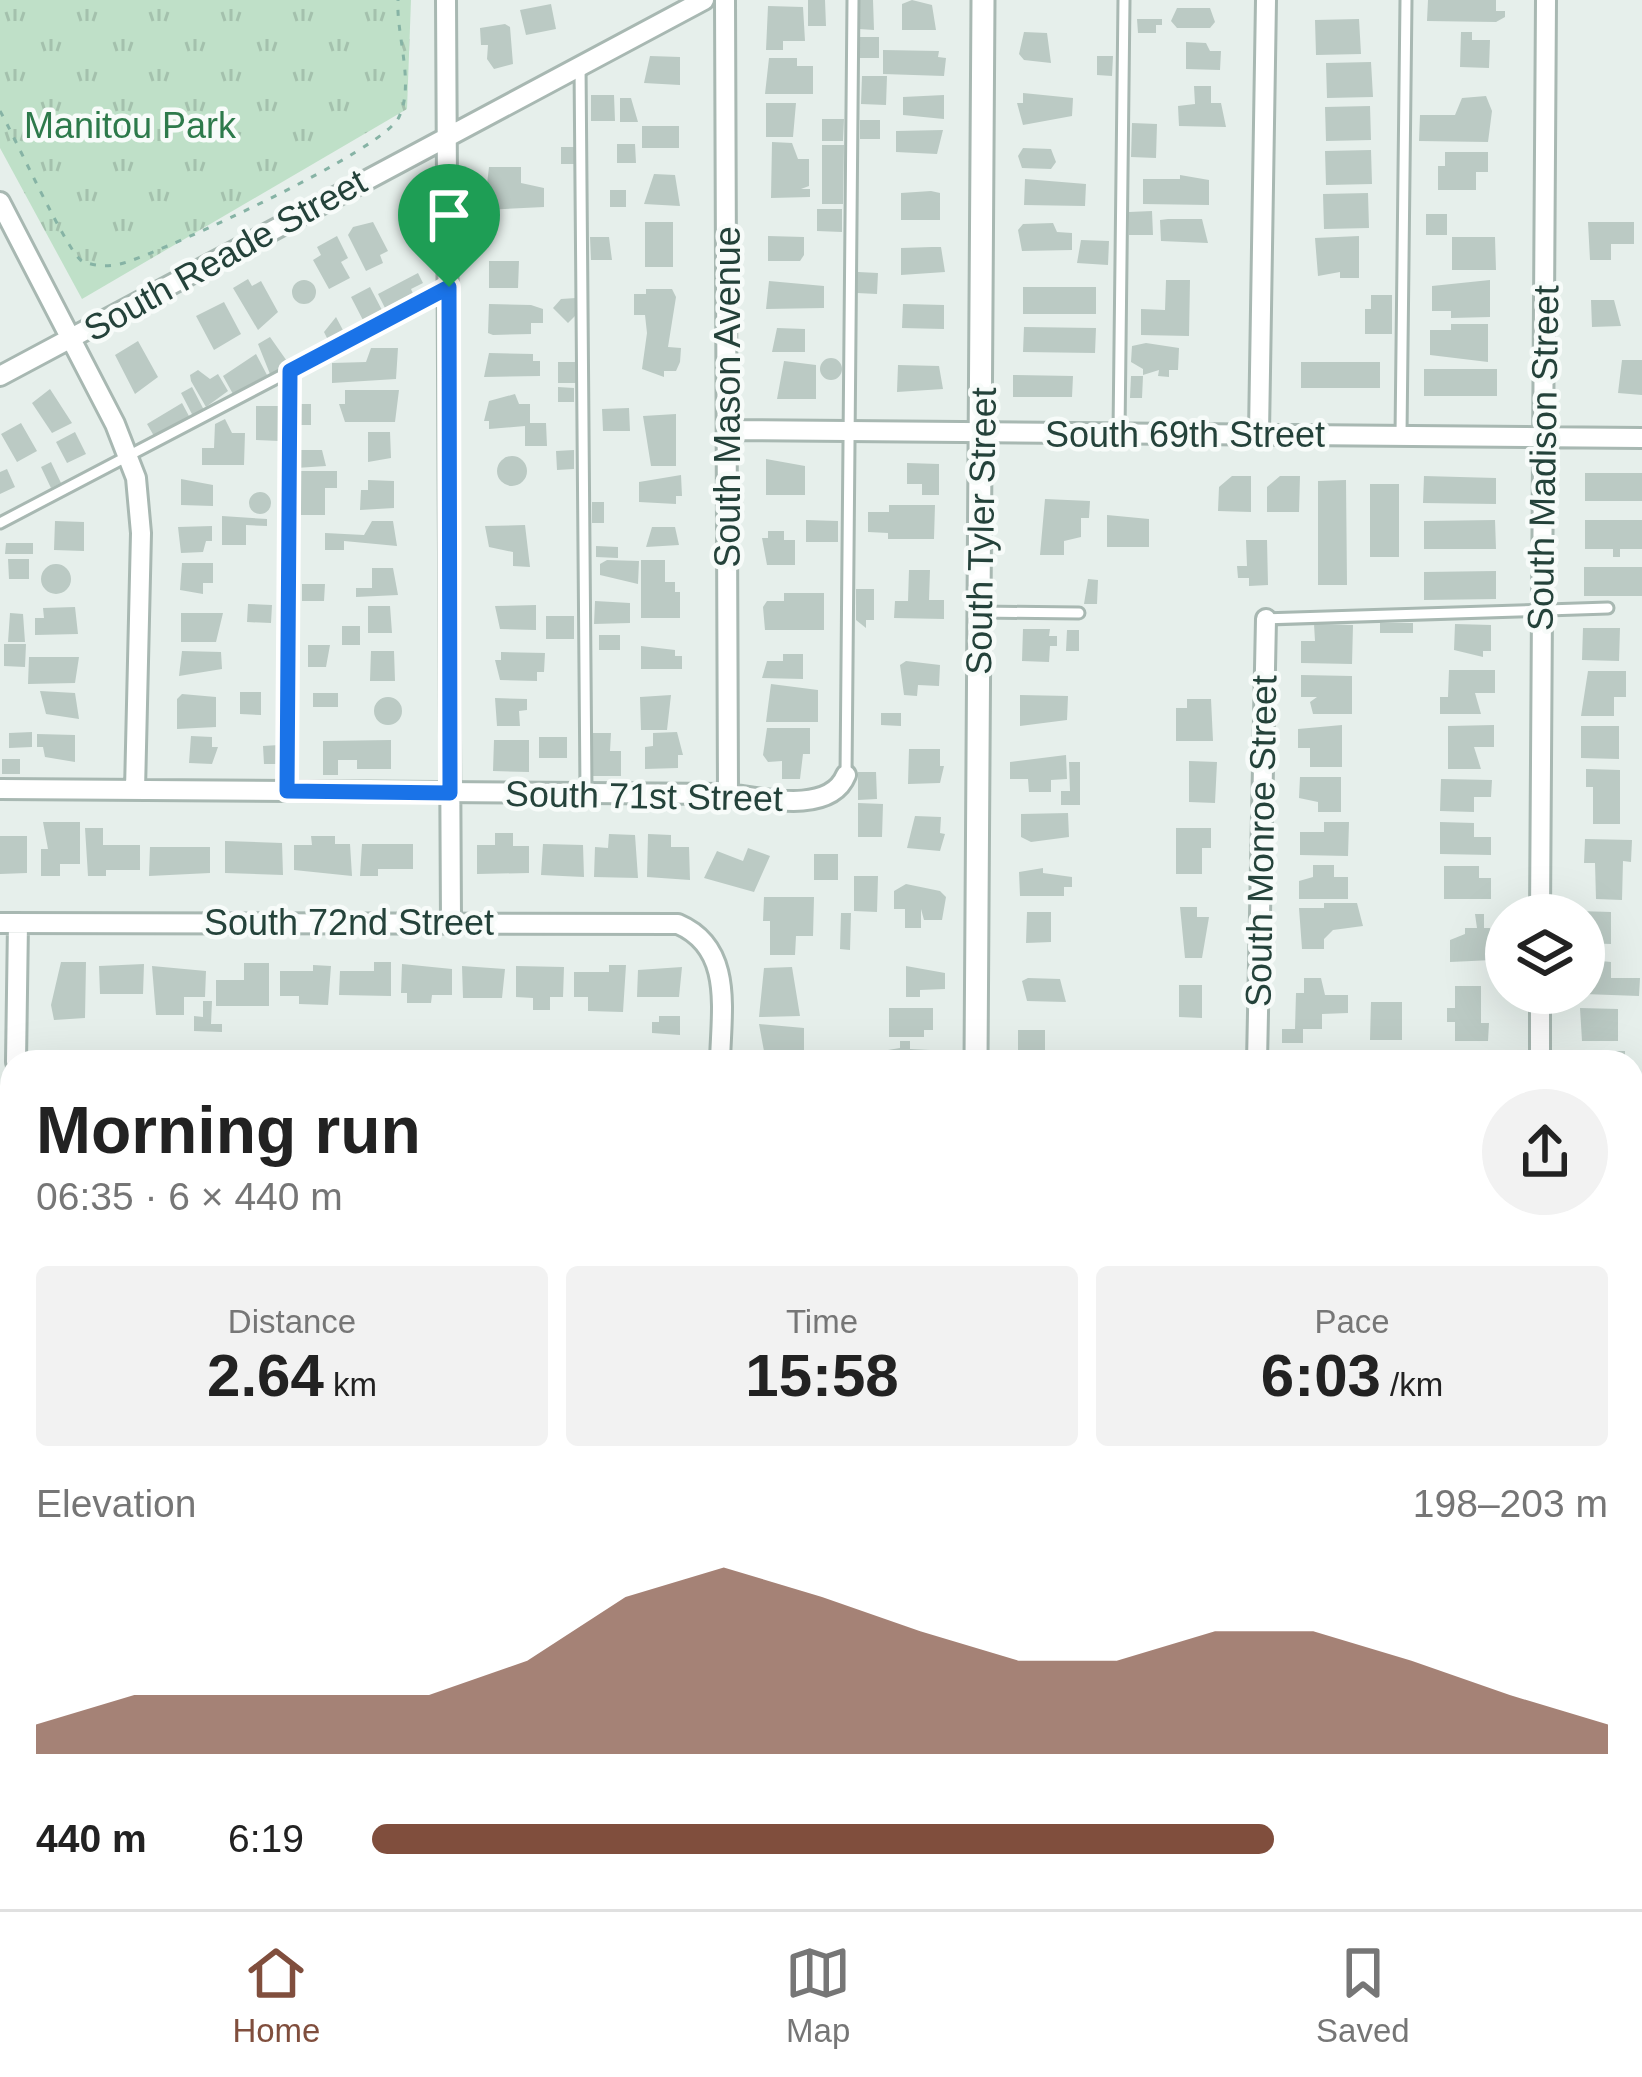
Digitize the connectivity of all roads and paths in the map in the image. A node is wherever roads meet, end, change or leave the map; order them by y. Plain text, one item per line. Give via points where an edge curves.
1 (398, 0) edge
2 (446, 0) edge
3 (704, 0) edge
4 (725, 0) edge
5 (853, 0) edge
6 (983, 0) edge
7 (1124, 0) edge
8 (1266, 0) edge
9 (1406, 0) edge
10 (1546, 0) edge
11 (580, 64) junction
12 (0, 111) edge
13 (449, 133) junction
14 (2, 213) edge
15 (449, 287) junction
16 (72, 338) junction
17 (290, 371) junction
18 (0, 376) edge
19 (728, 430) junction
20 (849, 432) junction
21 (983, 434) junction
22 (1119, 434) junction
23 (1259, 434) junction
24 (1401, 435) junction
25 (1544, 437) junction
26 (1642, 438) edge
27 (129, 455) junction
28 (0, 524) edge
29 (1608, 608) dead end
30 (1541, 609) junction
31 (980, 611) junction
32 (1079, 613) dead end
33 (1266, 619) joint
34 (846, 775) joint
35 (0, 789) edge
36 (135, 790) junction
37 (287, 791) junction
38 (450, 793) junction
39 (586, 794) junction
40 (728, 794) junction
41 (1540, 894) edge
42 (451, 921) junction
43 (9, 923) edge
44 (1540, 1014) edge
45 (15, 1050) edge
46 (720, 1050) edge
47 (976, 1050) edge
48 (1257, 1050) edge
49 (1540, 1050) edge

1 - 12 path via 401,110 393,127 331,168 124,264 86,263 65,245
2 - 13 street
3 - 11 street, South Reade Street
4 - 19 street, South Mason Avenue
5 - 20 lane
6 - 21 street, South Tyler Street
7 - 22 lane
8 - 23 street
9 - 24 lane
10 - 25 street, South Madison Street
11 - 13 street, South Reade Street
11 - 39 lane
13 - 15 street
13 - 16 street, South Reade Street
14 - 16 street
15 - 17 lane
15 - 38 street
16 - 18 street, South Reade Street
16 - 27 street
17 - 27 lane
17 - 37 lane
19 - 20 street, South 69th Street
19 - 40 street, South Mason Avenue
20 - 21 street, South 69th Street
20 - 34 lane
21 - 22 street, South 69th Street
21 - 31 street, South Tyler Street
22 - 23 street, South 69th Street
23 - 24 street, South 69th Street
24 - 25 street, South 69th Street
25 - 26 street, South 69th Street
25 - 30 street, South Madison Street
27 - 28 lane
27 - 36 street via 141,532
29 - 30 lane
30 - 33 lane
30 - 41 street, South Madison Street
31 - 32 lane
31 - 47 street, South Tyler Street
33 - 48 street, South Monroe Street
34 - 40 street, South 71st Street via 834,790 807,800
35 - 36 street, South 71st Street
36 - 37 street, South 71st Street
37 - 38 street, South 71st Street
38 - 39 street, South 71st Street
38 - 42 street
39 - 40 street, South 71st Street
42 - 43 street, South 72nd Street
42 - 46 street, South 72nd Street via 678,924 697,932 721,981
43 - 45 street
44 - 49 street

